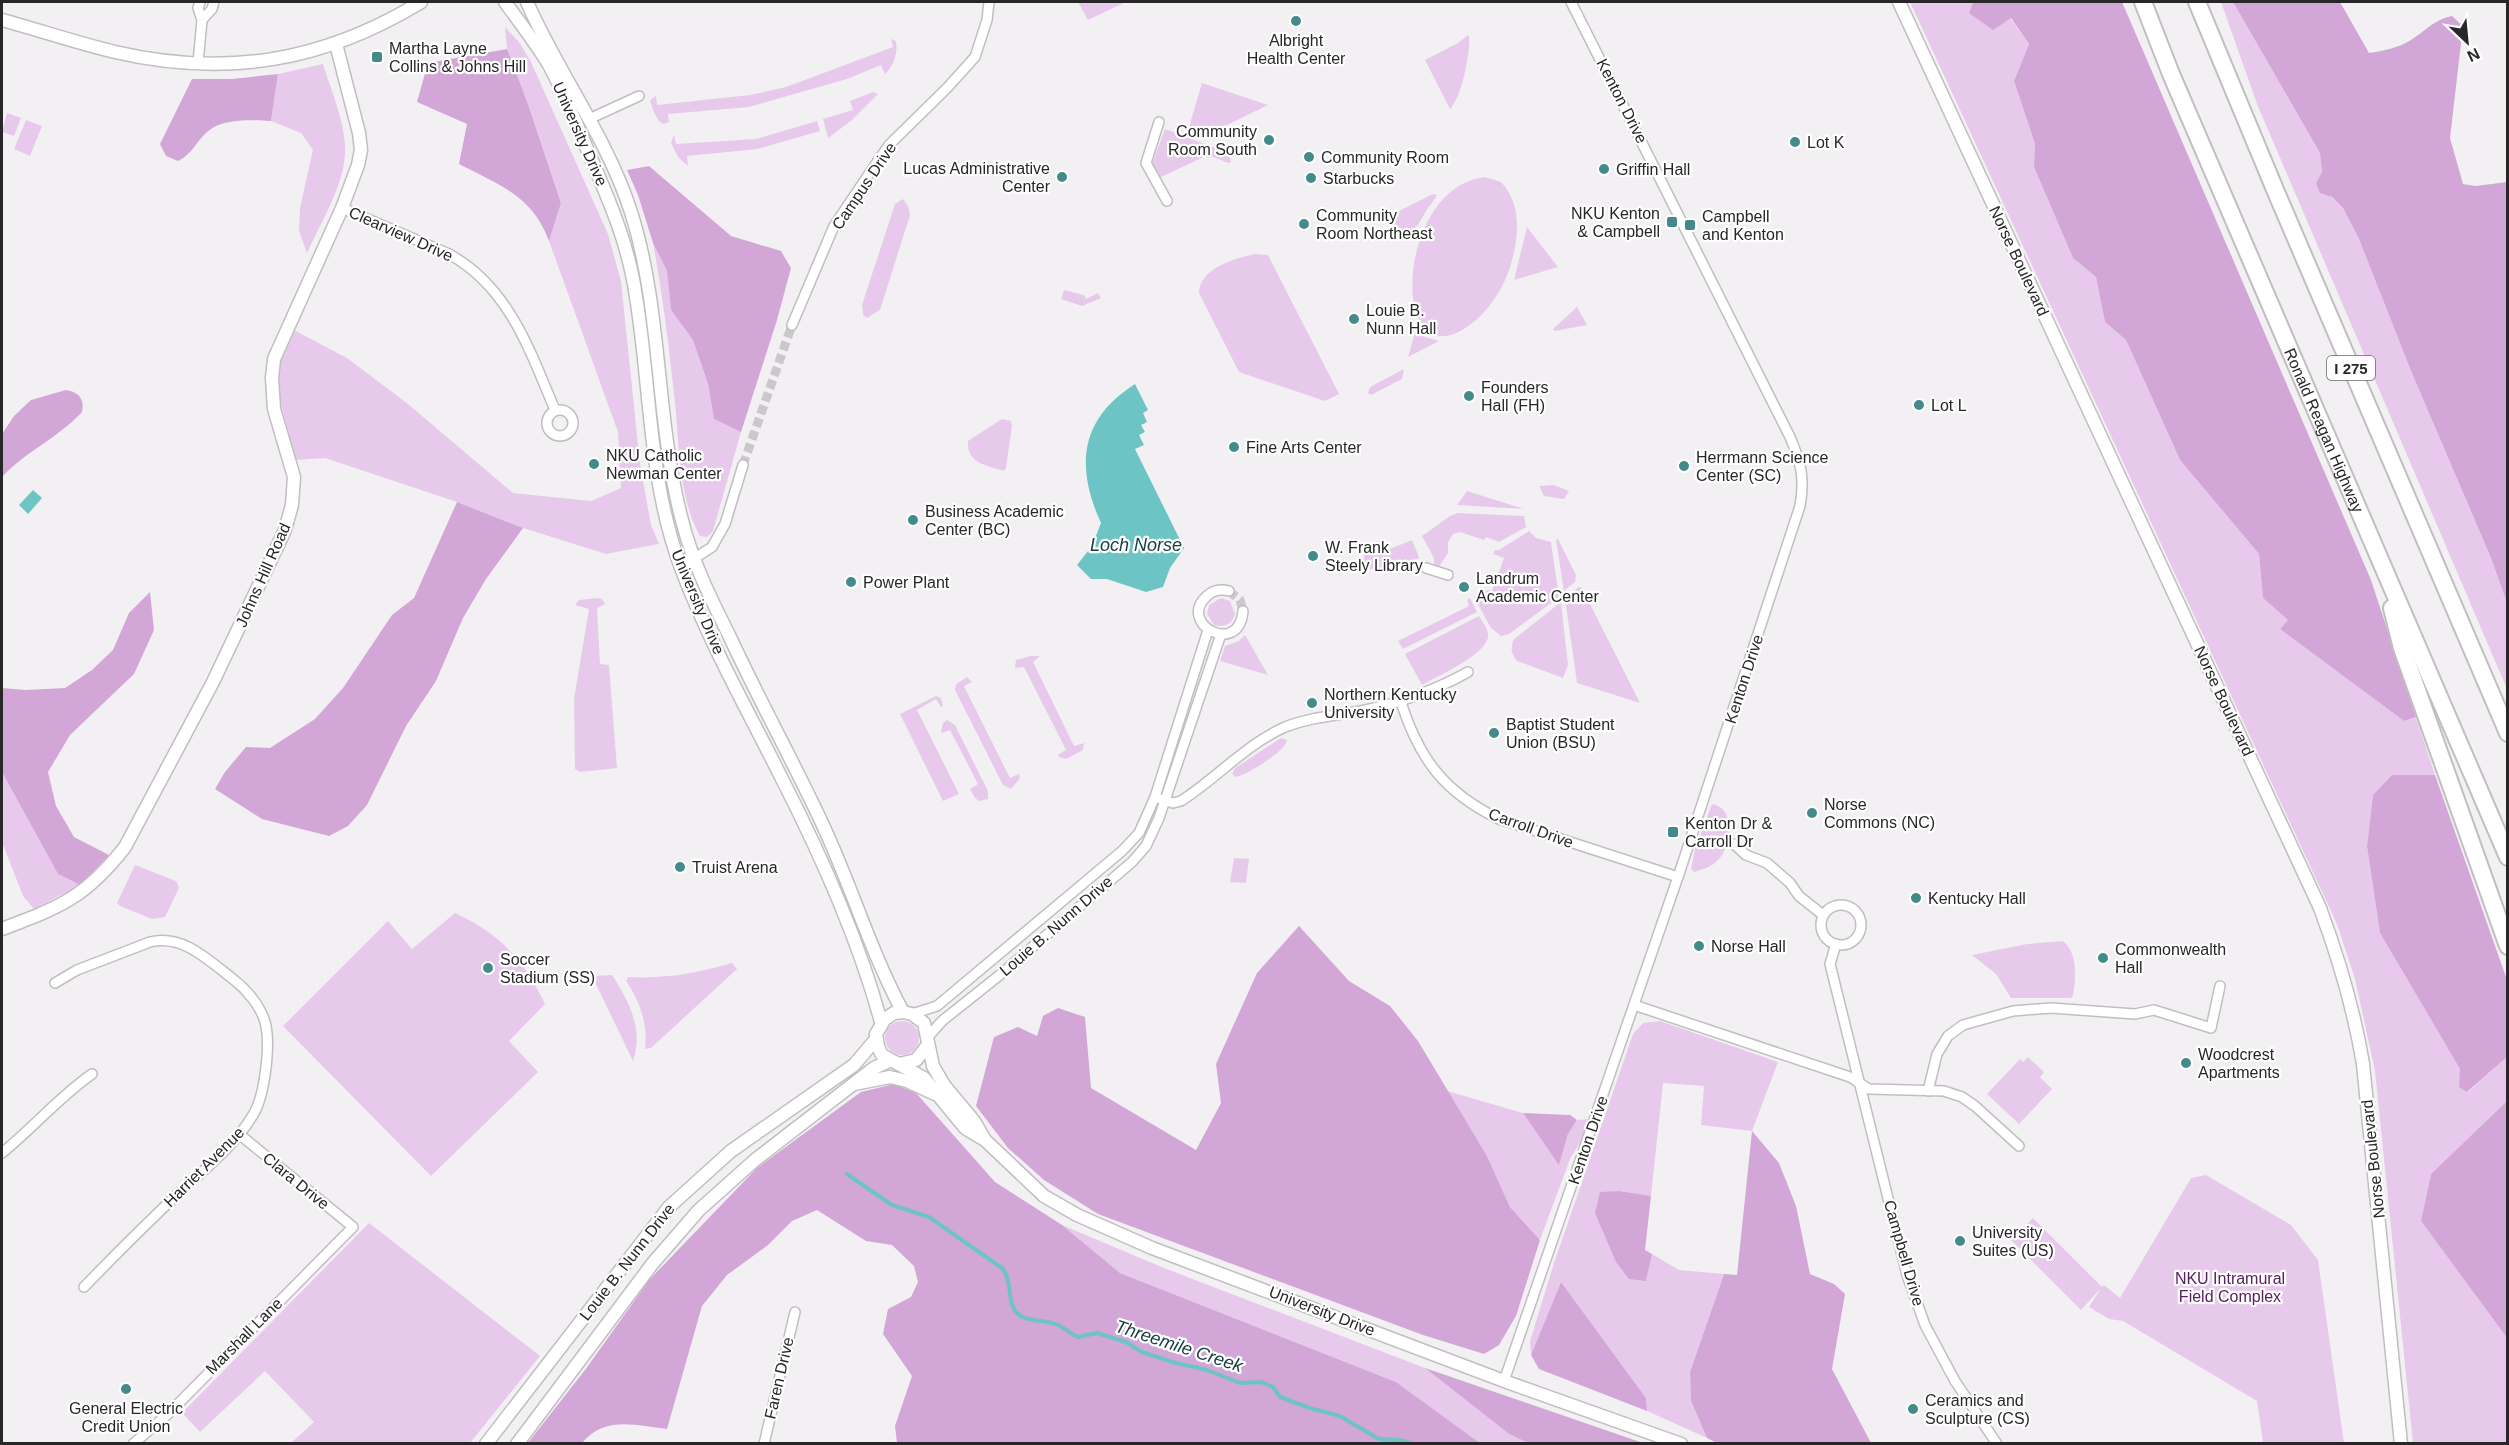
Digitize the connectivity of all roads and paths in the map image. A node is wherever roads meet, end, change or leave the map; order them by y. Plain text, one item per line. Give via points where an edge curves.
1 (200, 2) edge
2 (214, 2) edge
3 (413, 2) edge
4 (420, 2) edge
5 (505, 2) edge
6 (527, 2) edge
7 (989, 2) edge
8 (1571, 2) edge
9 (1899, 2) edge
10 (2144, 2) edge
11 (2197, 2) edge
12 (404, 12) junction
13 (2, 20) edge
14 (202, 20) junction
15 (336, 44) junction
16 (198, 63) junction
17 (639, 96) dead end
18 (589, 119) junction
19 (1159, 122) dead end
20 (1167, 201) dead end
21 (342, 208) junction
22 (792, 325) tunnel mouth
23 (555, 410) dead end
24 (742, 465) tunnel mouth
25 (2378, 555) junction
26 (694, 560) junction
27 (681, 567) junction
28 (1426, 568) dead end
29 (1448, 575) dead end
30 (1229, 591) dead end
31 (1243, 611) dead end
32 (1208, 630) junction
33 (1221, 634) junction
34 (1468, 672) dead end
35 (1401, 702) junction
36 (2508, 733) edge
37 (1155, 797) junction
38 (1164, 800) junction
39 (1734, 844) dead end
40 (2508, 857) edge
41 (1678, 877) junction
42 (1823, 915) junction
43 (2, 929) edge
44 (1836, 944) junction
45 (2508, 946) edge
46 (55, 983) dead end
47 (2220, 986) dead end
48 (1634, 1005) junction
49 (908, 1013) junction
50 (881, 1022) junction
51 (876, 1039) junction
52 (928, 1041) junction
53 (893, 1062) junction
54 (92, 1074) dead end
55 (1858, 1081) junction
56 (853, 1084) junction
57 (1928, 1091) junction
58 (939, 1096) junction
59 (239, 1134) junction
60 (984, 1140) junction
61 (2019, 1146) dead end
62 (2, 1153) edge
63 (353, 1227) joint
64 (84, 1287) dead end
65 (795, 1312) dead end
66 (1504, 1381) junction
67 (133, 1443) edge
68 (486, 1443) edge
69 (517, 1443) edge
70 (764, 1443) edge
71 (1680, 1443) edge
72 (1997, 1443) edge
73 (2401, 1443) edge

1 - 14 street
2 - 14 street
3 - 12 street
4 - 12 street
5 - 27 street, University Drive via 549,67 625,241 637,298 657,474
6 - 18 street, University Drive
7 - 22 street, Campus Drive via 975,57 889,145 873,168 834,226
8 - 41 street, Kenton Drive via 1790,436 1804,484 1768,608
9 - 73 street, Norse Boulevard via 2333,941 2362,1064
10 - 25 highway, Ronald Reagan Highway / I 275 via 2171,74
11 - 36 highway, I 275
12 - 15 street
13 - 16 street via 116,52
14 - 16 street
15 - 16 street via 270,60
15 - 21 street, Johns Hill Road via 361,150
17 - 18 street
18 - 26 street, University Drive via 620,183 639,241 649,284 673,473
19 - 20 street via 1146,163
21 - 23 street, Clearview Drive via 466,263 506,305
21 - 43 street, Johns Hill Road via 274,359 274,409 294,477 285,530 261,581 213,682 125,847 85,890 59,906
24 - 26 street via 725,524 712,547
25 - 40 highway, Ronald Reagan Highway / I 275
25 - 45 highway via 2402,648
26 - 27 street
26 - 49 street, University Drive via 838,856 871,942
27 - 50 street, University Drive via 821,860
28 - 29 street
30 - 32 street via 1215,591 1202,600 1200,619
31 - 33 street via 1239,626
32 - 33 street
32 - 37 street, Louie B. Nunn Drive
33 - 38 street, Louie B. Nunn Drive
34 - 35 street
35 - 38 street via 1286,727 1244,750 1181,801
35 - 41 street, Carroll Drive via 1423,756 1449,787 1475,807 1499,819
37 - 38 street
37 - 49 street, Louie B. Nunn Drive via 1139,833 1122,851 937,1006
38 - 52 street, Louie B. Nunn Drive via 1146,846 1132,862 942,1021
39 - 42 street via 1746,855 1767,863
41 - 48 street, Kenton Drive
42 - 44 street via 1823,932
42 - 44 street via 1832,907 1844,905 1858,915 1860,928 1854,939
44 - 55 street, Campbell Drive via 1830,964
46 - 59 street, Harriet Avenue via 77,970 162,939 178,941 236,982 252,998 267,1031 262,1092 253,1115
47 - 57 street via 2211,1028 2154,1010 2136,1014 2051,1008 2013,1011 1963,1025 1948,1036 1937,1054
48 - 55 street
48 - 66 street, Kenton Drive
49 - 50 street via 888,1016
49 - 52 street, University Drive via 924,1023
50 - 51 street
51 - 53 street via 880,1051
51 - 68 street, Louie B. Nunn Drive via 854,1065 731,1151 669,1207
52 - 53 street via 916,1060
52 - 60 street, University Drive via 933,1066
53 - 56 street, Louie B. Nunn Drive via 874,1068
53 - 58 street, University Drive via 924,1078
54 - 62 street via 69,1090 46,1116
55 - 57 street via 1869,1089
55 - 72 street, Campbell Drive via 1907,1275 1925,1324 1955,1381
56 - 58 street via 890,1077
56 - 69 street, Louie B. Nunn Drive via 755,1160 699,1210 653,1263
57 - 61 street via 1962,1097
58 - 60 street, University Drive via 965,1128
59 - 63 street, Clara Drive
59 - 64 street, Harriet Avenue
60 - 66 street, University Drive via 1044,1196 1110,1231
63 - 67 street, Marshall Lane via 168,1414
65 - 70 street, Faren Drive
66 - 71 street, University Drive

